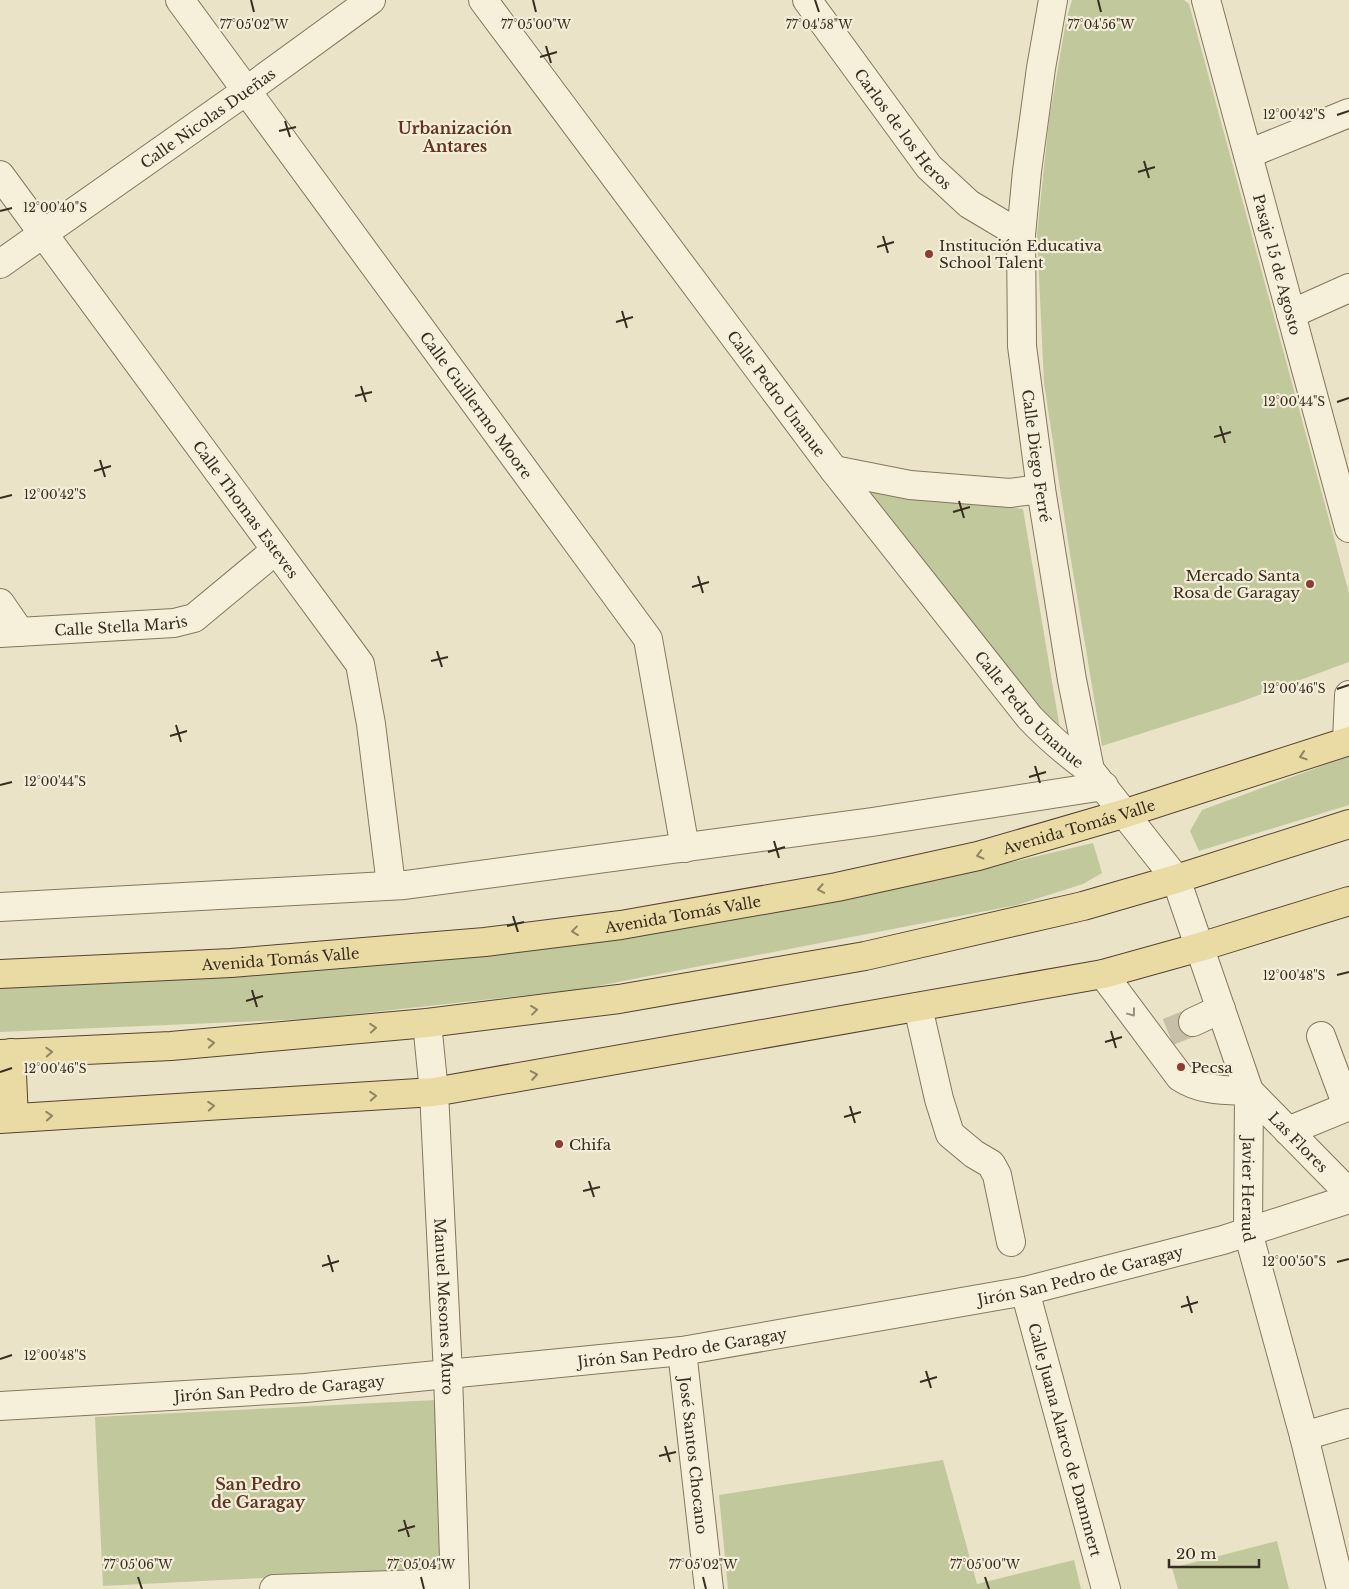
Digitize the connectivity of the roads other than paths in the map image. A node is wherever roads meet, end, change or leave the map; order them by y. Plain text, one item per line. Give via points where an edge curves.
1 (180, 0) edge
2 (371, 0) edge
3 (483, 0) edge
4 (807, 0) edge
5 (1053, 0) edge
6 (1206, 0) edge
7 (246, 91) junction
8 (1349, 113) edge
9 (1248, 154) junction
10 (0, 175) edge
11 (42, 234) junction
12 (1021, 235) junction
13 (0, 264) edge
14 (1349, 288) edge
15 (1291, 314) junction
16 (834, 470) junction
17 (1342, 470) edge
18 (1041, 489) junction
19 (1349, 528) edge
20 (276, 550) junction
21 (0, 603) edge
22 (10, 633) edge
23 (1349, 695) edge
24 (1348, 741) edge
25 (1097, 778) junction
26 (1126, 813) junction
27 (1349, 824) edge
28 (685, 848) junction
29 (1176, 879) junction
30 (391, 885) junction
31 (1349, 901) edge
32 (0, 907) edge
33 (1200, 947) junction
34 (0, 974) edge
35 (1103, 974) junction
36 (918, 1007) junction
37 (1221, 1009) junction
38 (1192, 1022) tunnel mouth
39 (427, 1023) junction
40 (1320, 1036) dead end
41 (6, 1054) edge
42 (1249, 1091) junction
43 (434, 1092) junction
44 (1348, 1106) edge
45 (7, 1119) edge
46 (1288, 1131) junction
47 (1349, 1193) edge
48 (1349, 1199) edge
49 (1248, 1232) junction
50 (1011, 1242) dead end
51 (1025, 1291) junction
52 (682, 1351) junction
53 (448, 1374) junction
54 (0, 1406) edge
55 (1349, 1423) edge
56 (1304, 1436) junction
57 (455, 1586) edge
58 (274, 1589) edge
59 (709, 1589) edge
60 (1106, 1589) edge
61 (1341, 1589) edge

1 - 7 street, Calle Guillermo Moore
2 - 7 street, Calle Nicolas Dueñas
3 - 16 street, Calle Pedro Unanue
4 - 12 street, Carlos de los Heros via 929,168 969,204
5 - 12 street, Calle Diego Ferré via 1041,68
6 - 9 street, Pasaje 15 de Agosto
7 - 11 street, Calle Nicolas Dueñas
7 - 28 street, Calle Guillermo Moore via 648,640
8 - 9 street
9 - 15 street, Pasaje 15 de Agosto
10 - 11 street, Calle Thomas Esteves
11 - 13 street, Calle Nicolas Dueñas
11 - 20 street, Calle Thomas Esteves
12 - 18 street, Calle Diego Ferré via 1022,346
14 - 15 street
15 - 17 street, Pasaje 15 de Agosto
16 - 18 street via 910,485 1010,493
16 - 25 street, Calle Pedro Unanue via 1030,718 1064,752
17 - 19 street, Pasaje 15 de Agosto
18 - 25 street, Calle Diego Ferré via 1072,680
20 - 22 street, Calle Stella Maris via 194,618 174,624
20 - 30 street, Calle Thomas Esteves via 360,664 371,724
21 - 22 street
23 - 24 street, Avenida Tomás Valle
24 -> 26 main road, Avenida Tomás Valle
25 - 26 street, Calle Diego Ferré
25 - 28 street, Avenida Tomás Valle via 872,822
26 - 29 street, Calle Diego Ferré
26 -> 34 main road, Avenida Tomás Valle via 978,856 837,887 622,925 485,942 241,962
27 - 29 main road
28 - 30 street, Avenida Tomás Valle
29 - 33 street, Javier Heraud
39 -> 29 main road via 619,999 865,956 1083,906
30 - 32 street, Avenida Tomás Valle
31 - 33 main road
33 - 35 main road
33 - 37 street, Javier Heraud
35 - 36 main road
35 -> 42 street via 1160,1035 1171,1066 1180,1077 1209,1089
43 -> 36 main road
36 - 50 street via 950,1134 991,1164 997,1175
37 - 38 street
37 - 42 street, Javier Heraud
41 -> 39 main road via 172,1046
39 - 43 street, Manuel Mesones Muro
40 - 44 street
41 - 45 main road
42 - 46 street, Las Flores
42 - 49 street, Javier Heraud
45 -> 43 main road
43 - 53 street, Manuel Mesones Muro
44 - 46 street
46 - 47 street, Las Flores
48 - 49 street, Jirón San Pedro de Garagay
49 - 51 street, Jirón San Pedro de Garagay
49 - 56 street, Javier Heraud
51 - 52 street, Jirón San Pedro de Garagay
51 - 60 street, Calle Juana Alarco de Dammert
52 - 53 street, Jirón San Pedro de Garagay
52 - 59 street, José Santos Chocano
53 - 54 street, Jirón San Pedro de Garagay via 305,1388
53 - 57 street, Manuel Mesones Muro
55 - 56 street
56 - 61 street, Javier Heraud
57 - 58 street

